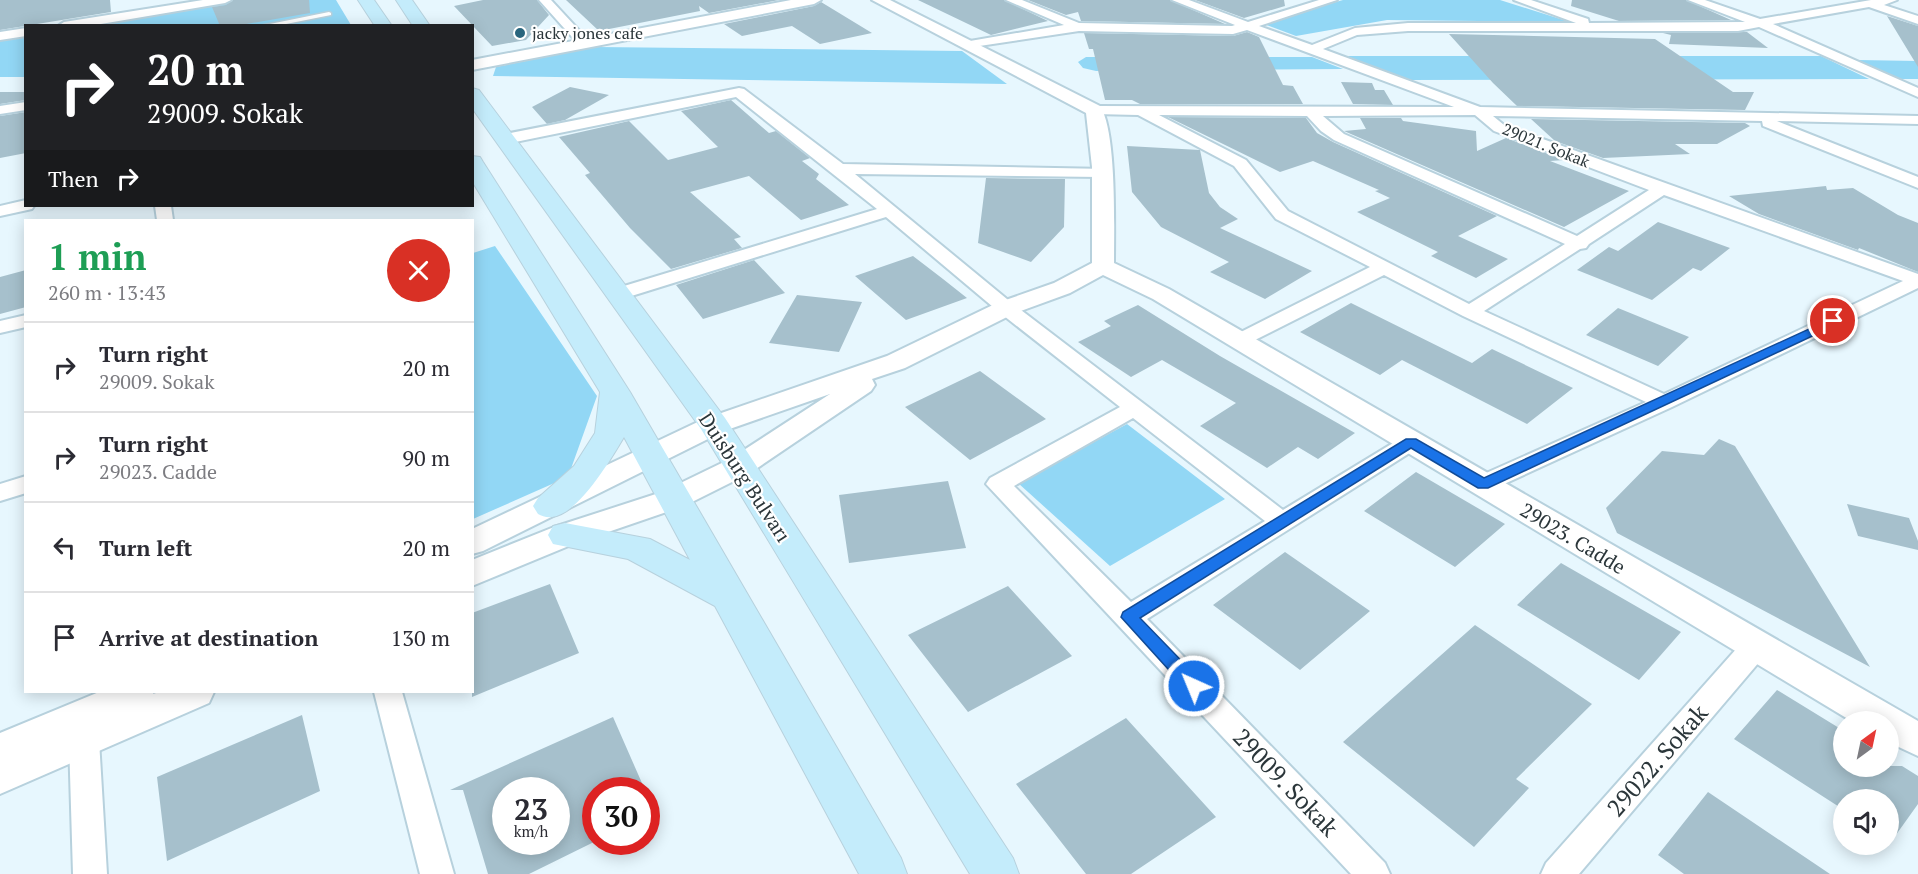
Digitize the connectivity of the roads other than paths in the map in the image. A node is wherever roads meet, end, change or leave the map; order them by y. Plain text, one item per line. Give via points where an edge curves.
1 (225, 0) edge
2 (366, 0) edge
3 (404, 0) edge
4 (545, 0) edge
5 (814, 0) edge
6 (879, 0) edge
7 (1012, 0) edge
8 (1178, 0) edge
9 (1331, 0) edge
10 (1520, 0) edge
11 (1694, 0) edge
12 (1858, 0) edge
13 (1891, 0) edge
14 (1871, 4) junction
15 (329, 14) dead end
16 (1918, 20) edge
17 (81, 24) edge
18 (274, 24) edge
19 (383, 24) edge
20 (422, 24) edge
21 (1762, 24) junction
22 (1247, 25) junction
23 (1079, 27) junction
24 (1600, 27) junction
25 (24, 32) edge
26 (0, 36) edge
27 (585, 44) junction
28 (970, 45) junction
29 (1313, 49) junction
30 (474, 65) edge
31 (1918, 93) edge
32 (474, 97) edge
33 (24, 105) edge
34 (0, 110) edge
35 (1094, 110) junction
36 (1139, 110) junction
37 (1478, 111) junction
38 (1311, 112) junction
39 (1756, 118) junction
40 (1918, 120) edge
41 (505, 139) junction
42 (474, 165) edge
43 (839, 169) junction
44 (1101, 172) junction
45 (1918, 183) edge
46 (1662, 189) junction
47 (24, 205) edge
48 (0, 211) edge
49 (888, 211) junction
50 (1580, 244) junction
51 (1103, 266) junction
52 (1385, 267) junction
53 (1918, 280) edge
54 (618, 294) junction
55 (1006, 308) junction
56 (1470, 312) junction
57 (24, 321) edge
58 (0, 327) edge
59 (1238, 341) junction
60 (896, 362) junction
61 (615, 392) junction
62 (1664, 402) junction
63 (1134, 408) junction
64 (714, 425) junction
65 (1411, 442) junction
66 (651, 457) junction
67 (740, 466) junction
68 (1483, 484) junction
69 (24, 485) edge
70 (0, 493) edge
71 (673, 499) junction
72 (557, 520) junction
73 (1281, 520) junction
74 (474, 542) edge
75 (474, 573) edge
76 (727, 596) junction
77 (1129, 617) junction
78 (1756, 646) junction
79 (134, 693) edge
80 (194, 693) edge
81 (388, 693) edge
82 (1868, 711) edge
83 (1899, 729) edge
84 (84, 740) junction
85 (1918, 740) edge
86 (0, 750) edge
87 (0, 777) edge
88 (90, 874) edge
89 (437, 874) edge
90 (884, 874) edge
91 (996, 874) edge
92 (1373, 874) edge
93 (1558, 874) edge

1 - 17 street via 182,12
2 - 19 main road
3 - 20 main road
4 - 27 street
5 - 27 street
6 - 28 street
7 - 23 street
8 - 22 street, 29021. Sokak
9 - 22 street
10 - 24 street
11 - 21 street
12 - 14 street
13 - 14 street
14 - 16 street
14 - 21 street
15 - 18 lane
21 - 24 street
21 - 31 street
22 - 23 street via 1233,30
22 - 29 street, 29021. Sokak
23 - 28 street
24 - 29 street via 1408,27 1355,32
25 - 26 street
27 - 30 street
28 - 35 street
29 - 37 street, 29021. Sokak
32 - 41 main road, Duisburg Bulvarı
33 - 34 street
35 - 36 street
35 - 44 street
36 - 38 street
36 - 52 street via 1240,164 1282,215
37 - 38 street
37 - 39 street
37 - 46 street, 29021. Sokak via 1499,128
38 - 50 street via 1339,137
39 - 40 street
39 - 45 street
41 - 43 street via 739,93
41 - 54 main road, Duisburg Bulvarı
42 - 61 main road
43 - 44 street
43 - 49 street
44 - 51 street
46 - 50 street
46 - 53 street, 29021. Sokak
47 - 48 street
49 - 54 street
49 - 55 street
50 - 56 street
51 - 55 street via 1062,288
51 - 59 street, 29023. Cadde via 1161,294
52 - 56 street
52 - 59 street
53 - 62 street
54 - 64 main road, Duisburg Bulvarı
55 - 60 street
55 - 63 street
56 - 62 street
57 - 58 street
59 - 65 street, 29023. Cadde
60 - 64 street
60 - 67 street
61 - 66 main road
61 - 72 main road via 611,433
62 - 68 street
63 - 73 street
63 - 77 street, 29009. Sokak via 998,484
64 - 66 street
64 - 67 main road, Duisburg Bulvarı
65 - 68 street, 29023. Cadde
65 - 73 street
66 - 71 main road
66 - 72 street
67 - 71 street
67 - 91 main road, Duisburg Bulvarı
68 - 78 street, 29023. Cadde
69 - 70 street
71 - 72 street
71 - 76 main road
72 - 74 street
72 - 75 street
72 - 76 main road via 637,548
73 - 77 street
76 - 90 main road
77 - 92 street, 29009. Sokak
78 - 82 street, 29023. Cadde
78 - 93 street, 29022. Sokak
79 - 86 street
80 - 84 street
81 - 89 street
83 - 85 street, 29023. Cadde
84 - 87 street
84 - 88 street

